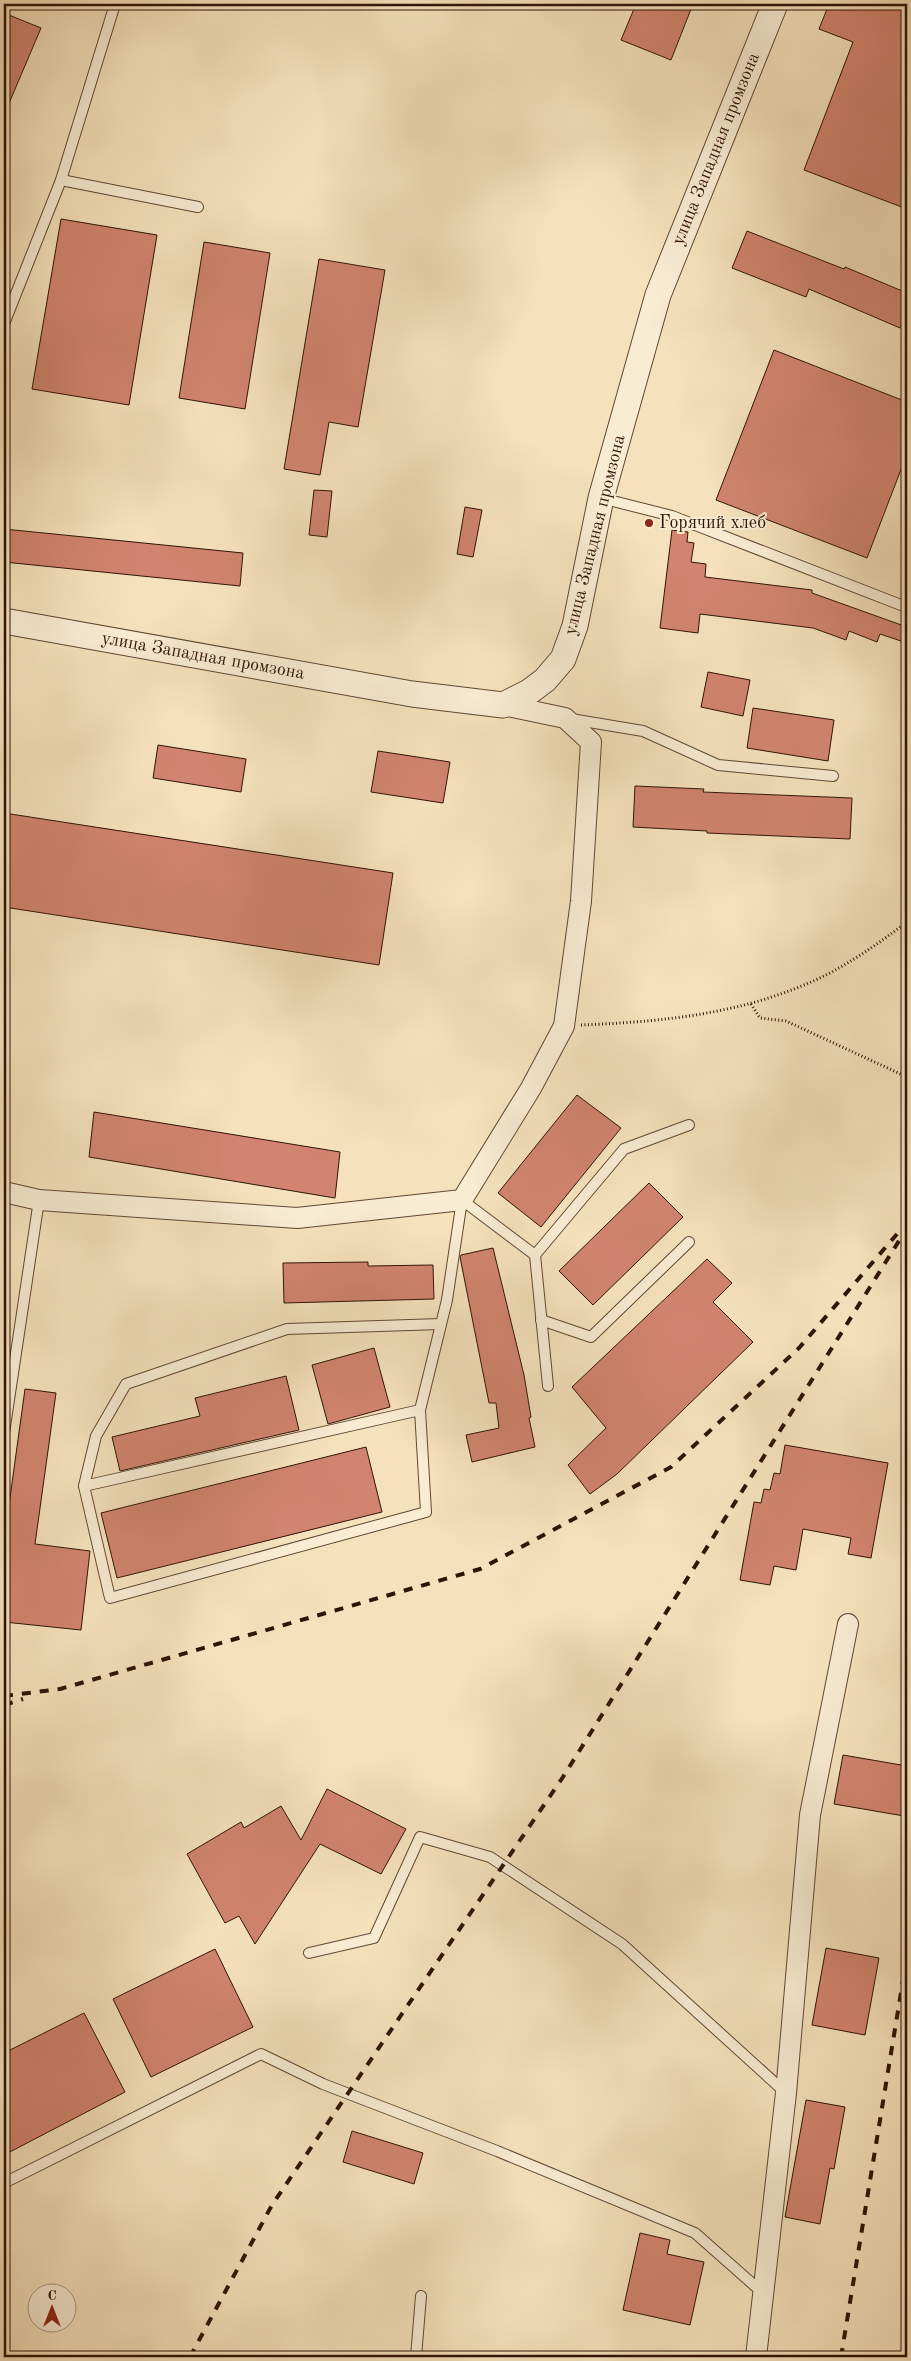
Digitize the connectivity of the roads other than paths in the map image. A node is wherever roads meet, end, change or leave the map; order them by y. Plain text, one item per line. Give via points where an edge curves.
1 (115, 4) edge
2 (775, 4) edge
3 (61, 180) junction
4 (198, 207) dead end
5 (4, 324) edge
6 (602, 498) junction
7 (901, 605) dead end
8 (4, 621) edge
9 (502, 705) junction
10 (565, 718) junction
11 (833, 776) dead end
12 (689, 1125) dead end
13 (4, 1192) edge
14 (39, 1200) junction
15 (462, 1200) junction
16 (689, 1242) dead end
17 (535, 1255) junction
18 (541, 1320) junction
19 (441, 1324) junction
20 (548, 1386) dead end
21 (420, 1410) junction
22 (4, 1433) edge
23 (84, 1486) junction
24 (848, 1624) dead end
25 (309, 1953) dead end
26 (786, 2094) junction
27 (4, 2183) edge
28 (764, 2294) junction
29 (421, 2296) dead end
30 (416, 2357) edge
31 (756, 2357) edge

1 - 3 lane
2 - 6 street, улица Западная промзона via 658,296
3 - 4 lane
3 - 5 lane
6 - 7 lane via 672,516
6 - 9 street, улица Западная промзона via 576,626 563,659 545,680
8 - 9 street, улица Западная промзона via 412,694
9 - 10 street
10 - 11 lane via 642,731 718,765
10 - 15 street via 591,742 581,901 564,1026 531,1088
12 - 17 lane via 624,1150
13 - 14 street
14 - 15 street via 297,1218
14 - 22 lane
15 - 17 lane
15 - 19 lane
16 - 18 lane via 591,1337
17 - 18 lane
18 - 20 lane
19 - 21 lane
19 - 23 lane via 287,1329 126,1384 96,1436
21 - 23 lane
21 - 23 lane via 426,1512 110,1598
24 - 26 street via 810,1815
25 - 26 lane via 374,1938 420,1837 490,1857 622,1944
26 - 28 street
27 - 28 lane via 261,2054 323,2084 497,2151 695,2233
28 - 31 street
29 - 30 lane

